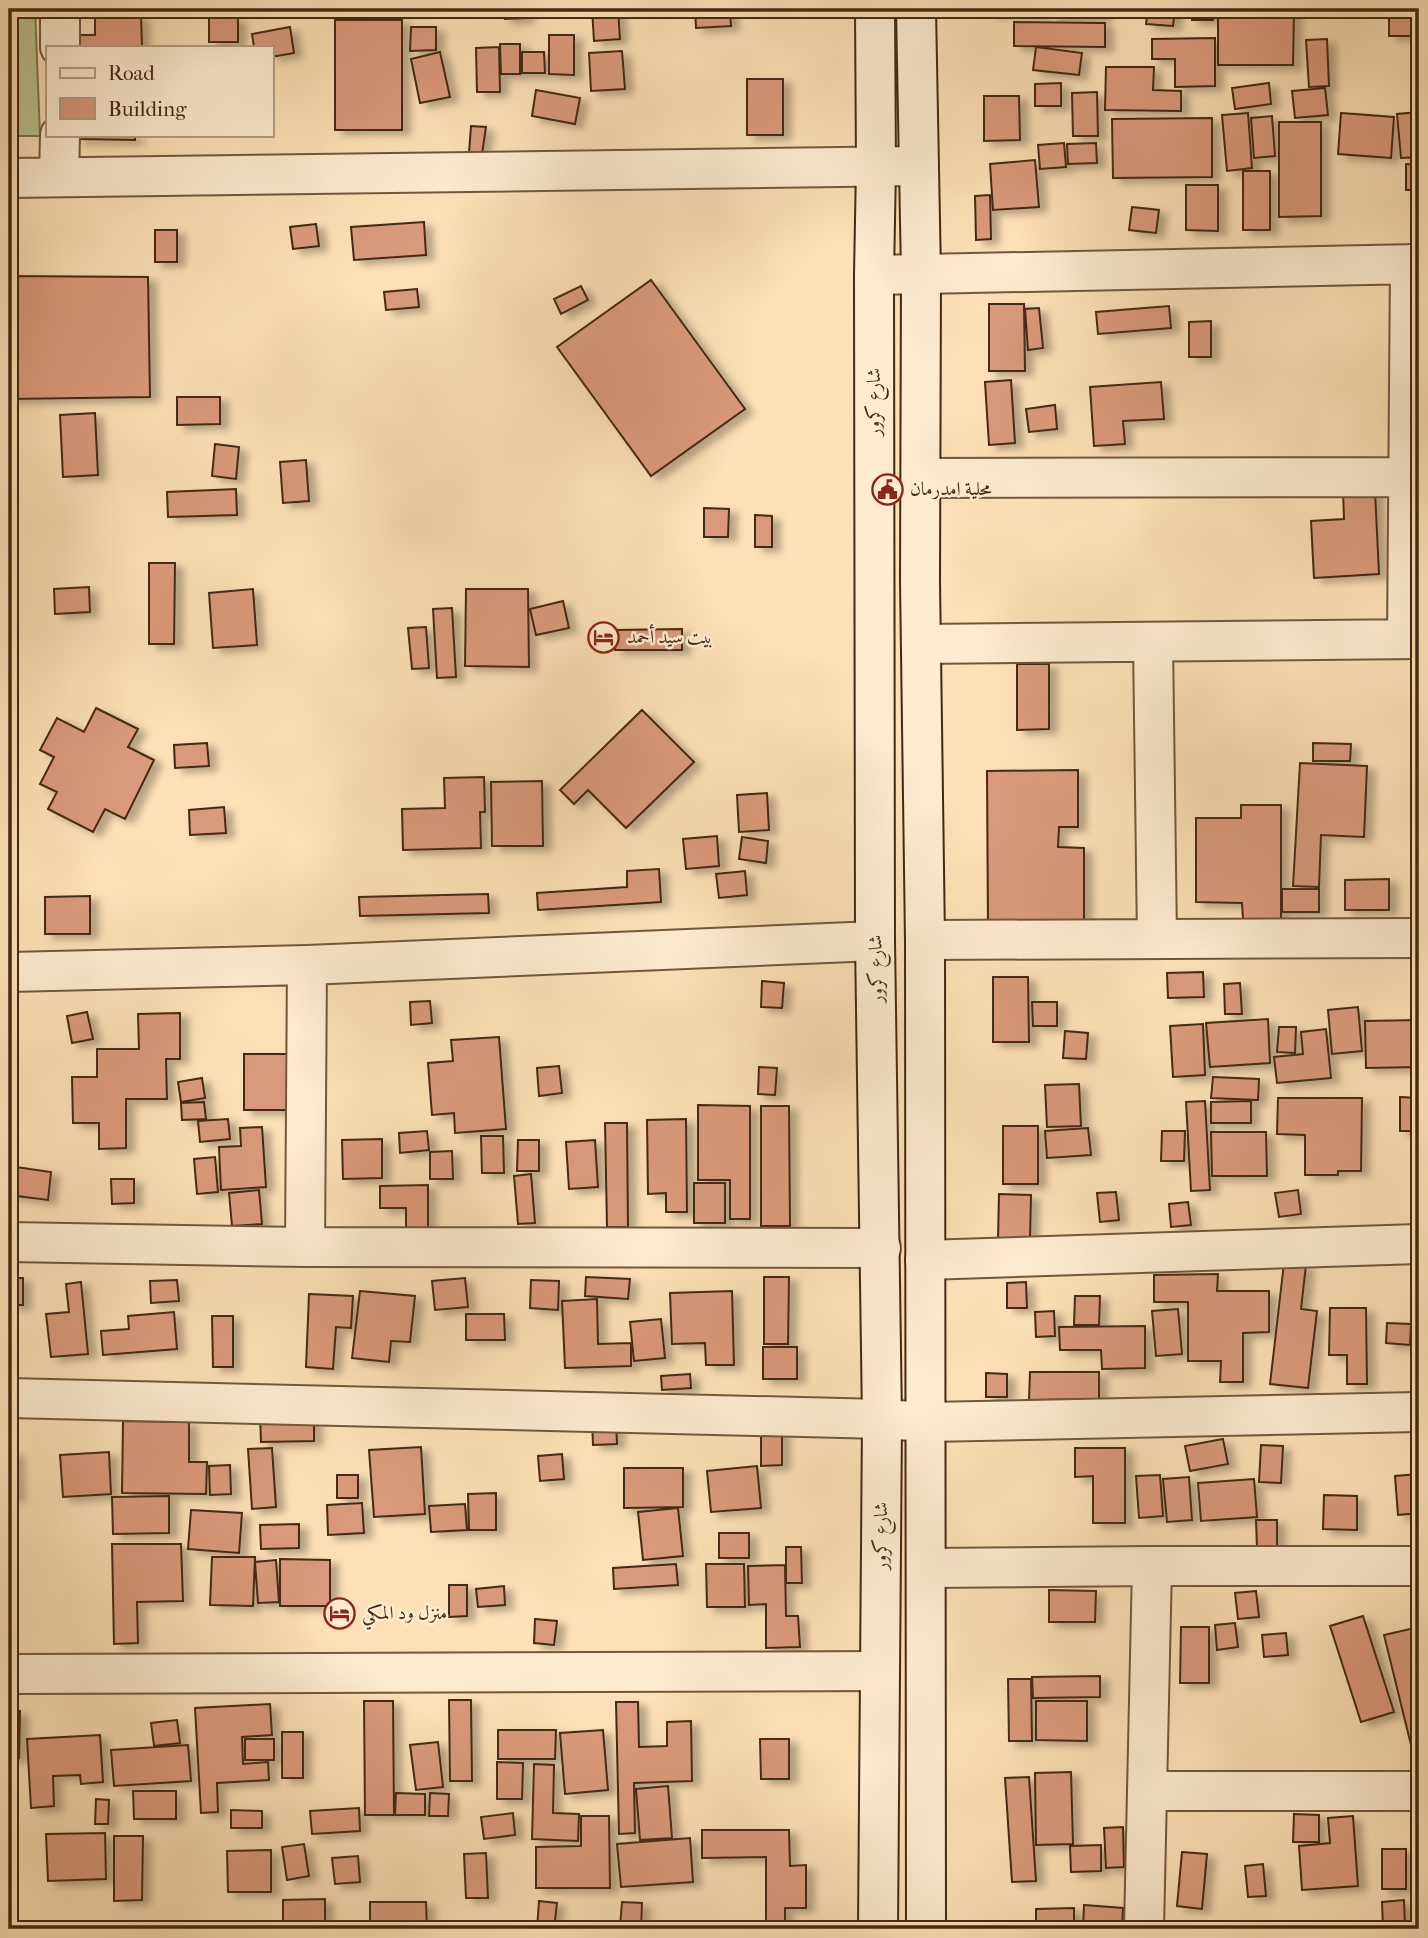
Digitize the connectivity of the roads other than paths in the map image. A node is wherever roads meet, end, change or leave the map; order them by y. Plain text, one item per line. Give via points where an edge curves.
1 (60, 9) edge
2 (874, 9) edge
3 (916, 9) edge
4 (60, 46) edge
5 (60, 136) edge
6 (919, 166) junction
7 (876, 167) junction
8 (60, 177) junction
9 (9, 178) edge
10 (1415, 264) edge
11 (921, 274) junction
12 (874, 275) junction
13 (1408, 477) junction
14 (921, 478) junction
15 (920, 581) junction
16 (874, 584) junction
17 (1413, 639) edge
18 (1153, 642) junction
19 (921, 644) junction
20 (1419, 938) edge
21 (1157, 939) junction
22 (925, 940) junction
23 (876, 942) junction
24 (307, 965) junction
25 (9, 972) edge
26 (9, 1242) edge
27 (1419, 1244) edge
28 (304, 1247) junction
29 (881, 1248) junction
30 (925, 1260) junction
31 (9, 1398) edge
32 (1419, 1412) edge
33 (882, 1419) junction
34 (927, 1422) junction
35 (1152, 1566) junction
36 (1419, 1566) edge
37 (927, 1568) junction
38 (880, 1671) junction
39 (9, 1674) edge
40 (1147, 1791) junction
41 (1419, 1791) edge
42 (878, 1929) edge
43 (926, 1929) edge
44 (1144, 1929) edge

1 - 4 street
2 - 7 street, شارع كرور
3 - 6 street
5 - 8 street
6 - 7 street
6 - 11 street
7 - 8 street
7 - 12 street, شارع كرور
8 - 9 street
10 - 11 street
10 - 13 street
11 - 12 street
11 - 14 street
12 - 16 street, شارع كرور
13 - 14 street
13 - 17 street
14 - 15 street
15 - 16 street
15 - 19 street
16 - 23 street, شارع كرور
17 - 18 street
18 - 19 street
18 - 21 street
19 - 22 street
20 - 21 street
21 - 22 street
22 - 30 street
23 - 24 street
23 - 29 street, شارع كرور
24 - 25 street
24 - 28 street
26 - 28 street
27 - 30 street
28 - 29 street
29 - 33 street, شارع كرور
30 - 34 street
31 - 33 street
32 - 34 street
33 - 34 street
33 - 38 street, شارع كرور
34 - 37 street
35 - 36 street
35 - 37 street
35 - 40 street
37 - 43 street
38 - 39 street
38 - 42 street, شارع كرور
40 - 41 street
40 - 44 street

